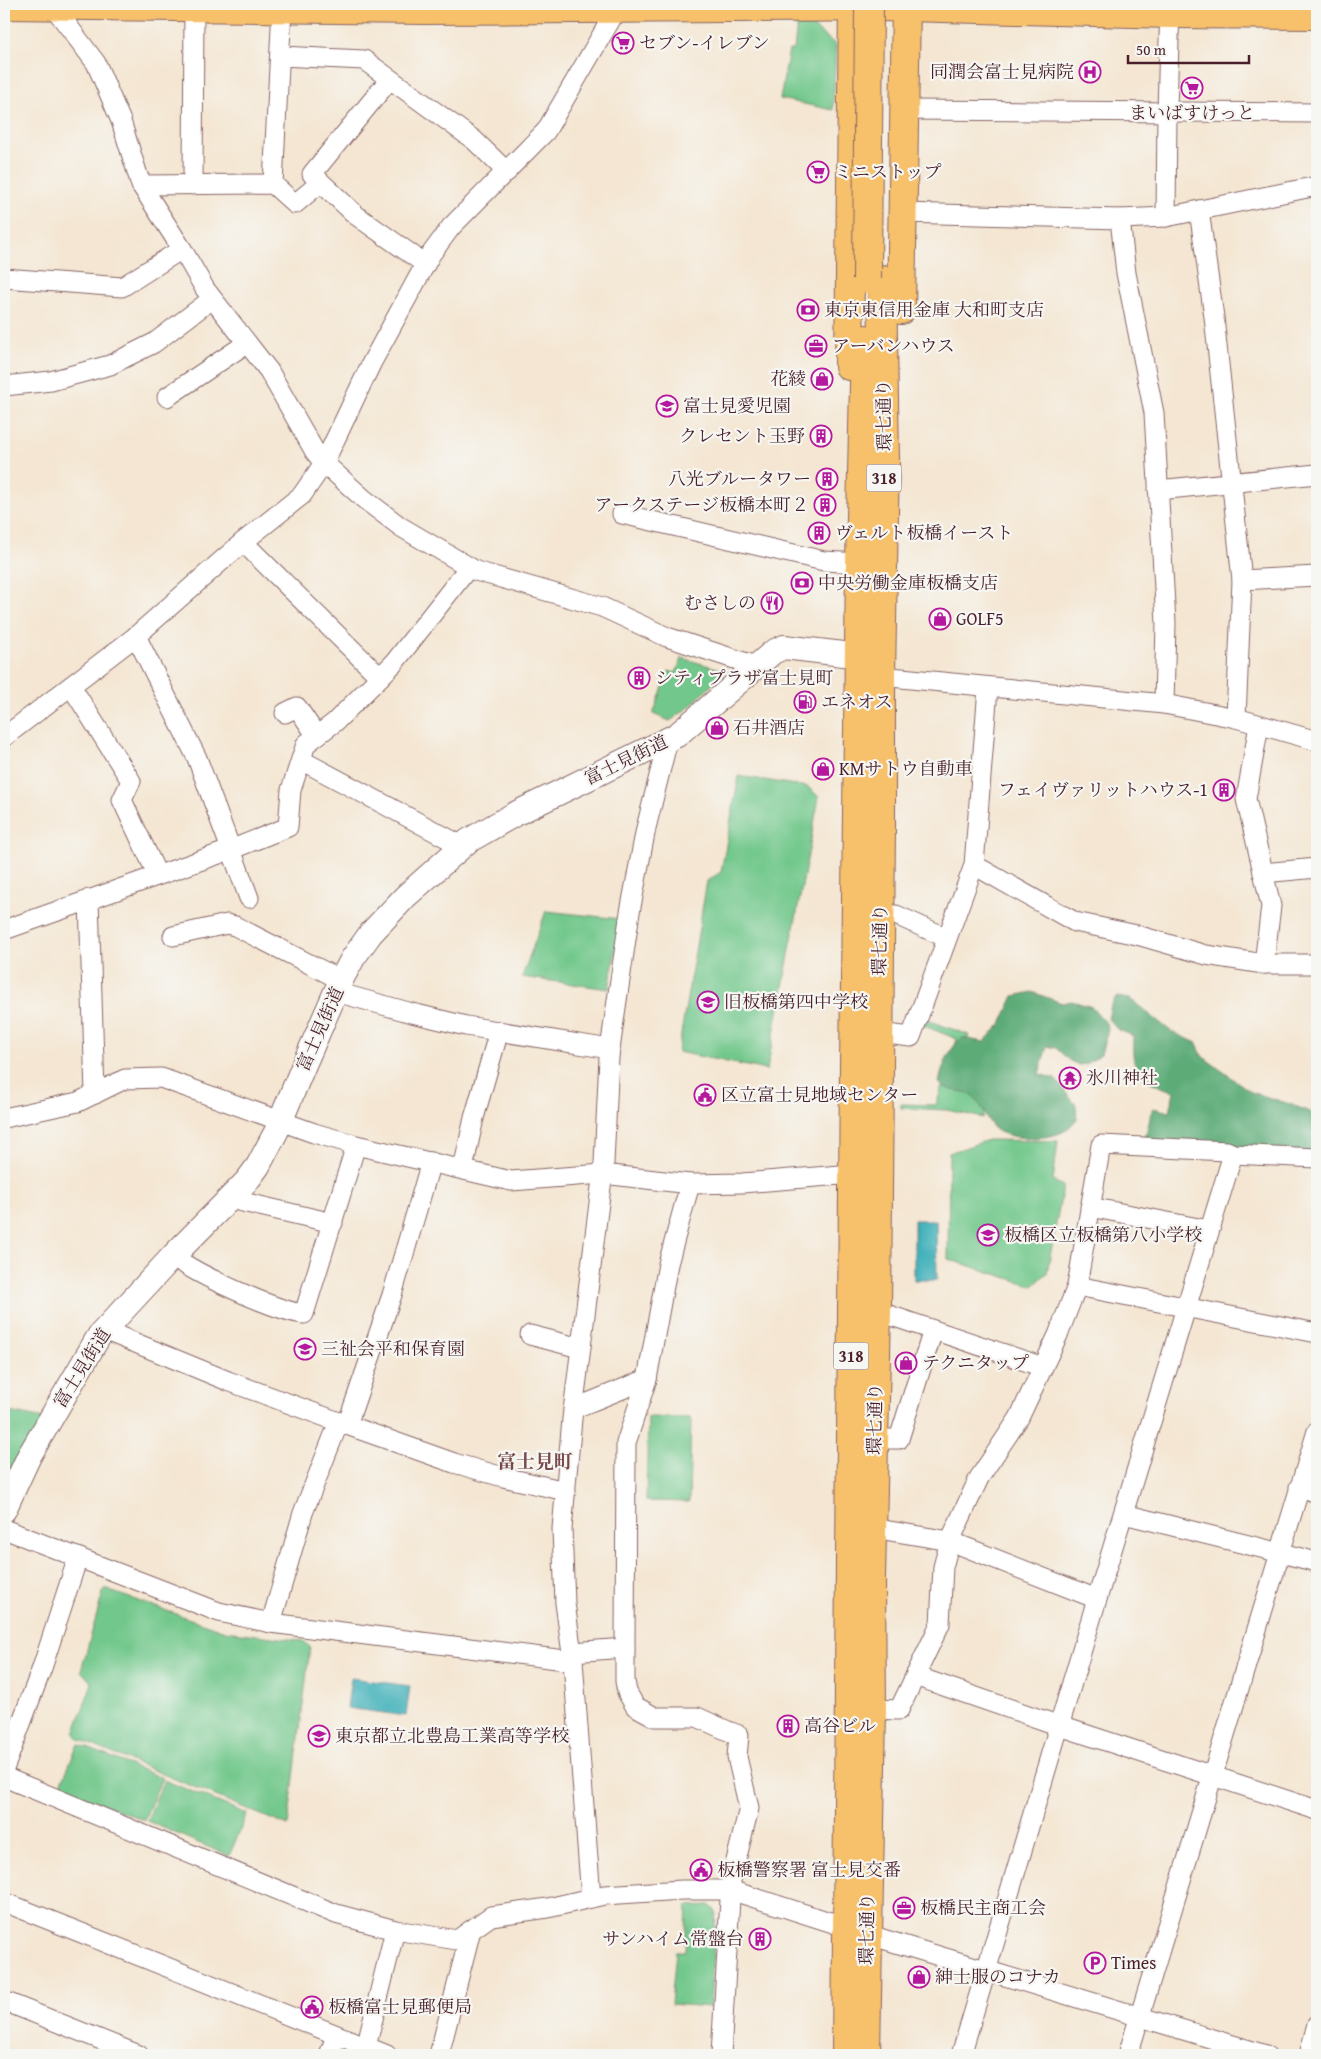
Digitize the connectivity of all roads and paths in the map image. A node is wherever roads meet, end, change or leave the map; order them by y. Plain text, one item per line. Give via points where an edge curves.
1 (858, 5) edge
2 (899, 5) edge
3 (4, 6) edge
4 (53, 6) junction
5 (185, 6) edge
6 (769, 6) edge
7 (282, 8) junction
8 (617, 8) junction
9 (1170, 9) edge
10 (1317, 15) edge
11 (280, 56) junction
12 (390, 79) junction
13 (904, 110) junction
14 (1167, 112) junction
15 (1317, 114) edge
16 (507, 172) junction
17 (320, 183) junction
18 (273, 184) junction
19 (141, 185) junction
20 (193, 185) junction
21 (1317, 186) edge
22 (1199, 210) junction
23 (902, 213) junction
24 (1166, 217) junction
25 (1120, 219) junction
26 (182, 249) junction
27 (425, 264) junction
28 (4, 278) edge
29 (874, 279) junction
30 (212, 300) junction
31 (247, 343) junction
32 (4, 386) edge
33 (167, 397) dead end
34 (885, 459) junction
35 (324, 463) junction
36 (1317, 474) edge
37 (1232, 482) junction
38 (862, 489) junction
39 (1158, 490) junction
40 (622, 514) dead end
41 (243, 542) junction
42 (860, 563) junction
43 (469, 567) junction
44 (1317, 576) edge
45 (1242, 580) junction
46 (136, 636) junction
47 (860, 656) junction
48 (756, 666) junction
49 (881, 676) junction
50 (380, 677) junction
51 (71, 686) junction
52 (988, 688) junction
53 (1164, 704) junction
54 (284, 713) dead end
55 (1236, 718) junction
56 (1258, 724) junction
57 (316, 735) junction
58 (4, 737) edge
59 (668, 740) junction
60 (1317, 741) edge
61 (301, 760) junction
62 (462, 846) junction
63 (230, 850) junction
64 (974, 865) junction
65 (1317, 868) edge
66 (1263, 873) junction
67 (157, 874) junction
68 (249, 898) dead end
69 (89, 899) junction
70 (880, 915) junction
71 (4, 930) edge
72 (173, 936) dead end
73 (947, 938) junction
74 (1264, 964) junction
75 (1317, 964) edge
76 (339, 986) junction
77 (499, 1030) junction
78 (879, 1033) junction
79 (610, 1049) junction
80 (95, 1094) junction
81 (4, 1118) edge
82 (281, 1121) junction
83 (356, 1145) junction
84 (1233, 1154) junction
85 (1317, 1158) edge
86 (431, 1162) junction
87 (463, 1169) junction
88 (603, 1174) junction
89 (853, 1174) junction
90 (690, 1184) junction
91 (230, 1199) junction
92 (1090, 1207) junction
93 (333, 1223) junction
94 (1209, 1230) junction
95 (173, 1256) junction
96 (1077, 1286) junction
97 (1186, 1307) junction
98 (877, 1311) junction
99 (104, 1330) junction
100 (933, 1330) junction
101 (1317, 1333) edge
102 (530, 1335) dead end
103 (580, 1348) junction
104 (1043, 1366) junction
105 (647, 1379) junction
106 (573, 1409) junction
107 (343, 1424) junction
108 (1317, 1431) edge
109 (874, 1439) junction
110 (1308, 1490) edge
111 (566, 1491) junction
112 (4, 1510) edge
113 (1124, 1514) junction
114 (872, 1528) junction
115 (4, 1529) edge
116 (950, 1541) junction
117 (1280, 1553) junction
118 (78, 1558) junction
119 (1317, 1562) edge
120 (1097, 1599) junction
121 (271, 1623) junction
122 (625, 1648) junction
123 (573, 1657) junction
124 (915, 1676) junction
125 (872, 1709) junction
126 (1060, 1726) junction
127 (4, 1770) edge
128 (1213, 1776) junction
129 (4, 1777) edge
130 (1317, 1810) edge
131 (730, 1890) junction
132 (591, 1898) junction
133 (4, 1902) edge
134 (395, 1930) junction
135 (470, 1930) junction
136 (857, 1930) junction
137 (987, 1970) junction
138 (4, 2001) edge
139 (1140, 2017) junction
140 (1317, 2024) edge
141 (336, 2036) junction
142 (366, 2048) junction
143 (139, 2055) edge
144 (329, 2055) edge
145 (387, 2055) edge
146 (439, 2055) edge
147 (721, 2055) edge
148 (846, 2055) edge
149 (866, 2055) edge
150 (961, 2055) edge
151 (1128, 2055) edge
152 (1265, 2055) edge
153 (1309, 2055) edge

1 - 2 main road
1 - 6 main road
1 - 29 main road, 環七通り / 318, bridge
1 - 38 main road via 849,376
2 - 9 main road
2 - 13 main road
2 - 29 main road, 環七通り / 318
3 - 4 main road
4 - 5 main road
4 - 19 street via 96,63 121,121
5 - 7 main road
5 - 20 street
6 - 8 main road
7 - 8 main road
7 - 11 street
8 - 16 street via 546,131
9 - 10 main road
9 - 14 street
11 - 12 street via 364,60
11 - 18 street
12 - 16 street via 474,140
12 - 17 street via 312,174
13 - 14 street
13 - 23 main road
14 - 15 street
14 - 24 street
16 - 27 street via 451,227
17 - 18 street via 295,204
17 - 27 street via 357,216
18 - 20 street
19 - 20 street
19 - 26 street
21 - 22 street
22 - 24 street
22 - 37 street
23 - 25 street
23 - 34 main road via 901,398
24 - 25 street
25 - 39 street via 1126,273 1154,413
26 - 28 street via 122,287
26 - 30 street
27 - 35 street via 372,362
29 - 34 main road, 環七通り / 318
29 - 38 main road, 環七通り / 318
30 - 31 street
30 - 32 street via 154,343 110,364 51,381
31 - 33 street
31 - 35 street via 269,371
34 - 49 main road, 環七通り / 318
35 - 41 street via 302,495
35 - 43 street via 401,527
36 - 37 street
37 - 39 street
37 - 45 street
38 - 42 main road, 環七通り / 318
39 - 53 street via 1166,623
40 - 42 street via 824,561
41 - 46 street
41 - 50 street
42 - 47 main road, 環七通り / 318
43 - 48 street via 602,607 667,637
43 - 50 street
44 - 45 street
45 - 55 street
46 - 51 street
46 - 63 street via 197,758
47 - 48 street, 富士見街道 via 784,648 773,652
47 - 49 street
47 - 89 main road, 環七通り / 318
48 - 59 street, 富士見街道
49 - 52 street
49 - 70 main road, 環七通り / 318
50 - 57 street via 335,722
51 - 58 street
51 - 67 street via 131,781 122,800
52 - 53 street
52 - 64 street
53 - 55 street
54 - 57 street via 297,707
55 - 56 street
56 - 60 street
56 - 66 street via 1246,799
57 - 61 street via 306,744
59 - 62 street, 富士見街道 via 515,814
59 - 79 street via 630,912
61 - 62 street
61 - 63 street via 291,790 288,826
62 - 76 street, 富士見街道 via 406,896 371,933
63 - 67 street
63 - 68 street
64 - 73 street
64 - 74 street via 1075,922 1137,935 1198,953
65 - 66 street
66 - 74 street via 1271,906
67 - 69 street
69 - 71 street
69 - 80 street
70 - 73 street via 896,915
70 - 78 main road, 環七通り / 318
72 - 76 street via 227,924 235,926
73 - 78 street via 911,1037
74 - 75 street
76 - 77 street via 421,1015
76 - 82 street, 富士見街道
77 - 79 street
77 - 87 street
78 - 98 main road, 環七通り / 318
79 - 88 street
80 - 81 street via 78,1102
80 - 82 street via 125,1079 161,1078
82 - 83 street
82 - 91 street, 富士見街道 via 258,1166
83 - 86 street
83 - 93 street
84 - 85 street
84 - 92 street via 1227,1151 1101,1146
84 - 94 street
86 - 87 street
86 - 107 street via 392,1295
87 - 88 street via 511,1181
88 - 90 street
88 - 103 street
89 - 90 street
89 - 136 main road, 環七通り / 318
90 - 105 street via 668,1264
91 - 93 street
91 - 95 street, 富士見街道
92 - 94 street
92 - 96 street
93 - 95 street via 304,1314 292,1313 244,1293 184,1265
94 - 97 street
95 - 99 street, 富士見街道
96 - 97 street
96 - 104 street
97 - 101 street
97 - 113 street
98 - 100 street
98 - 109 main road, 環七通り / 318
99 - 107 street
99 - 112 street, 富士見街道 via 29,1456
100 - 104 street
100 - 109 street via 899,1439
102 - 103 street
103 - 106 street
104 - 116 street via 1019,1418 979,1478
105 - 106 street
105 - 122 street via 626,1443
106 - 111 street
107 - 111 street via 454,1463
107 - 121 street via 303,1513
108 - 110 street
109 - 114 main road, 環七通り / 318
110 - 117 street
111 - 123 street via 562,1529 565,1603
113 - 117 street
113 - 120 street
114 - 116 street
114 - 125 main road, 環七通り / 318
115 - 118 street
116 - 120 street
116 - 124 street via 943,1567 940,1624
117 - 119 street
117 - 128 street
118 - 121 street via 219,1612
118 - 127 street
120 - 126 street
121 - 123 street
122 - 123 street
122 - 131 street via 627,1692 636,1706 655,1717 697,1716 739,1735 737,1757 749,1808
123 - 132 street
124 - 125 street via 899,1710
124 - 126 street
125 - 136 main road, 環七通り / 318
126 - 128 street
126 - 137 street
128 - 130 street
128 - 139 street
129 - 134 street via 336,1914
131 - 132 street via 682,1890
131 - 136 street
131 - 147 street
132 - 135 street via 491,1916
133 - 141 street
134 - 135 street via 457,1940
134 - 142 street
135 - 146 street
136 - 137 street
136 - 148 main road, 環七通り / 318
136 - 149 main road, 環七通り / 318
137 - 139 street
137 - 150 street
138 - 143 street
139 - 151 street
139 - 152 street
140 - 153 street
141 - 142 street
141 - 144 street
142 - 145 street

